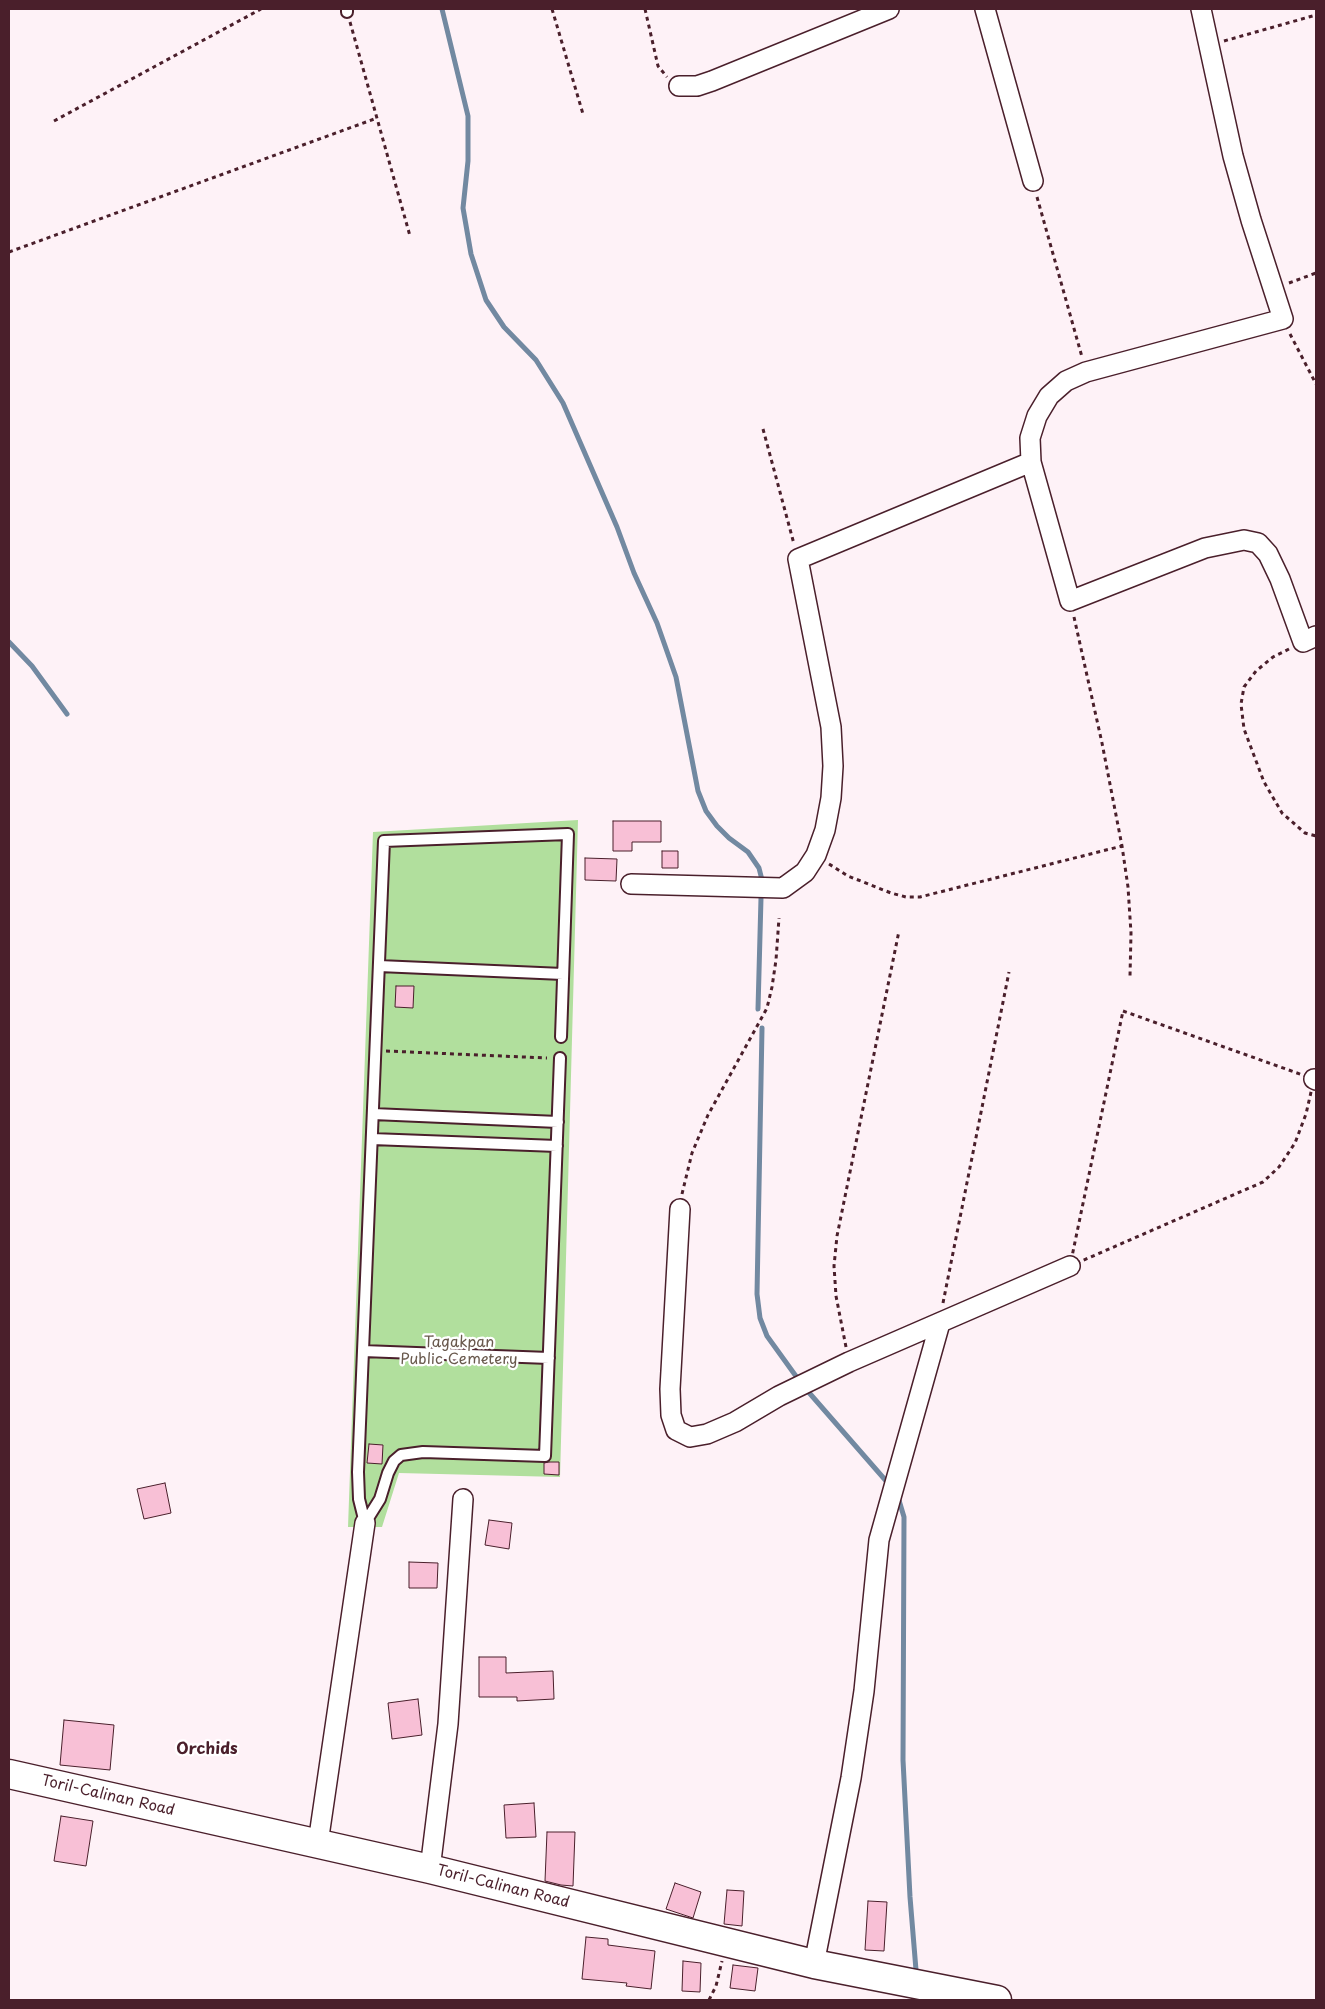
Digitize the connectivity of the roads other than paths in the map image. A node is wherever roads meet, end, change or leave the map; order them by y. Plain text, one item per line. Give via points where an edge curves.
1 (889, 9) edge
2 (985, 9) edge
3 (1201, 9) edge
4 (841, 17) edge
5 (679, 86) road end
6 (1033, 181) road end
7 (1031, 462) junction
8 (1310, 639) edge
9 (631, 884) dead end
10 (379, 966) junction
11 (563, 974) junction
12 (561, 1037) dead end
13 (560, 1058) road end
14 (373, 1114) junction
15 (558, 1122) junction
16 (372, 1138) junction
17 (557, 1146) junction
18 (680, 1209) road end
19 (1070, 1266) road end
20 (940, 1322) junction
21 (363, 1351) junction
22 (549, 1358) junction
23 (463, 1499) dead end
24 (365, 1523) junction
25 (9, 1774) edge
26 (318, 1843) junction
27 (430, 1869) junction
28 (814, 1964) junction
29 (997, 2000) edge

1 - 4 street
2 - 6 street
3 - 7 street via 1233,156 1283,319 1086,372 1066,381 1049,396 1037,416 1030,438
4 - 5 street via 712,81 696,86
7 - 8 street via 1070,601 1204,548 1244,540 1258,544 1268,554
7 - 9 street via 798,559 831,727 833,766 825,830 816,855 805,872 783,888
10 - 11 lane
10 - 11 lane via 384,841 568,834
10 - 14 lane
11 - 12 lane
13 - 15 lane
14 - 15 lane
14 - 16 lane
15 - 17 lane
16 - 17 lane
16 - 21 lane
17 - 22 lane
18 - 20 street via 671,1415 676,1430 690,1437 707,1434 735,1422 849,1362
19 - 20 street
20 - 28 street via 879,1540 864,1691 851,1778
21 - 22 lane
21 - 24 lane via 358,1486
22 - 24 lane via 545,1456 423,1452 401,1455 394,1460 380,1499
23 - 27 street via 448,1724
24 - 26 street
25 - 26 main road, Toril-Calinan Road
26 - 27 main road, Toril-Calinan Road
27 - 28 main road, Toril-Calinan Road
28 - 29 main road, Toril-Calinan Road

